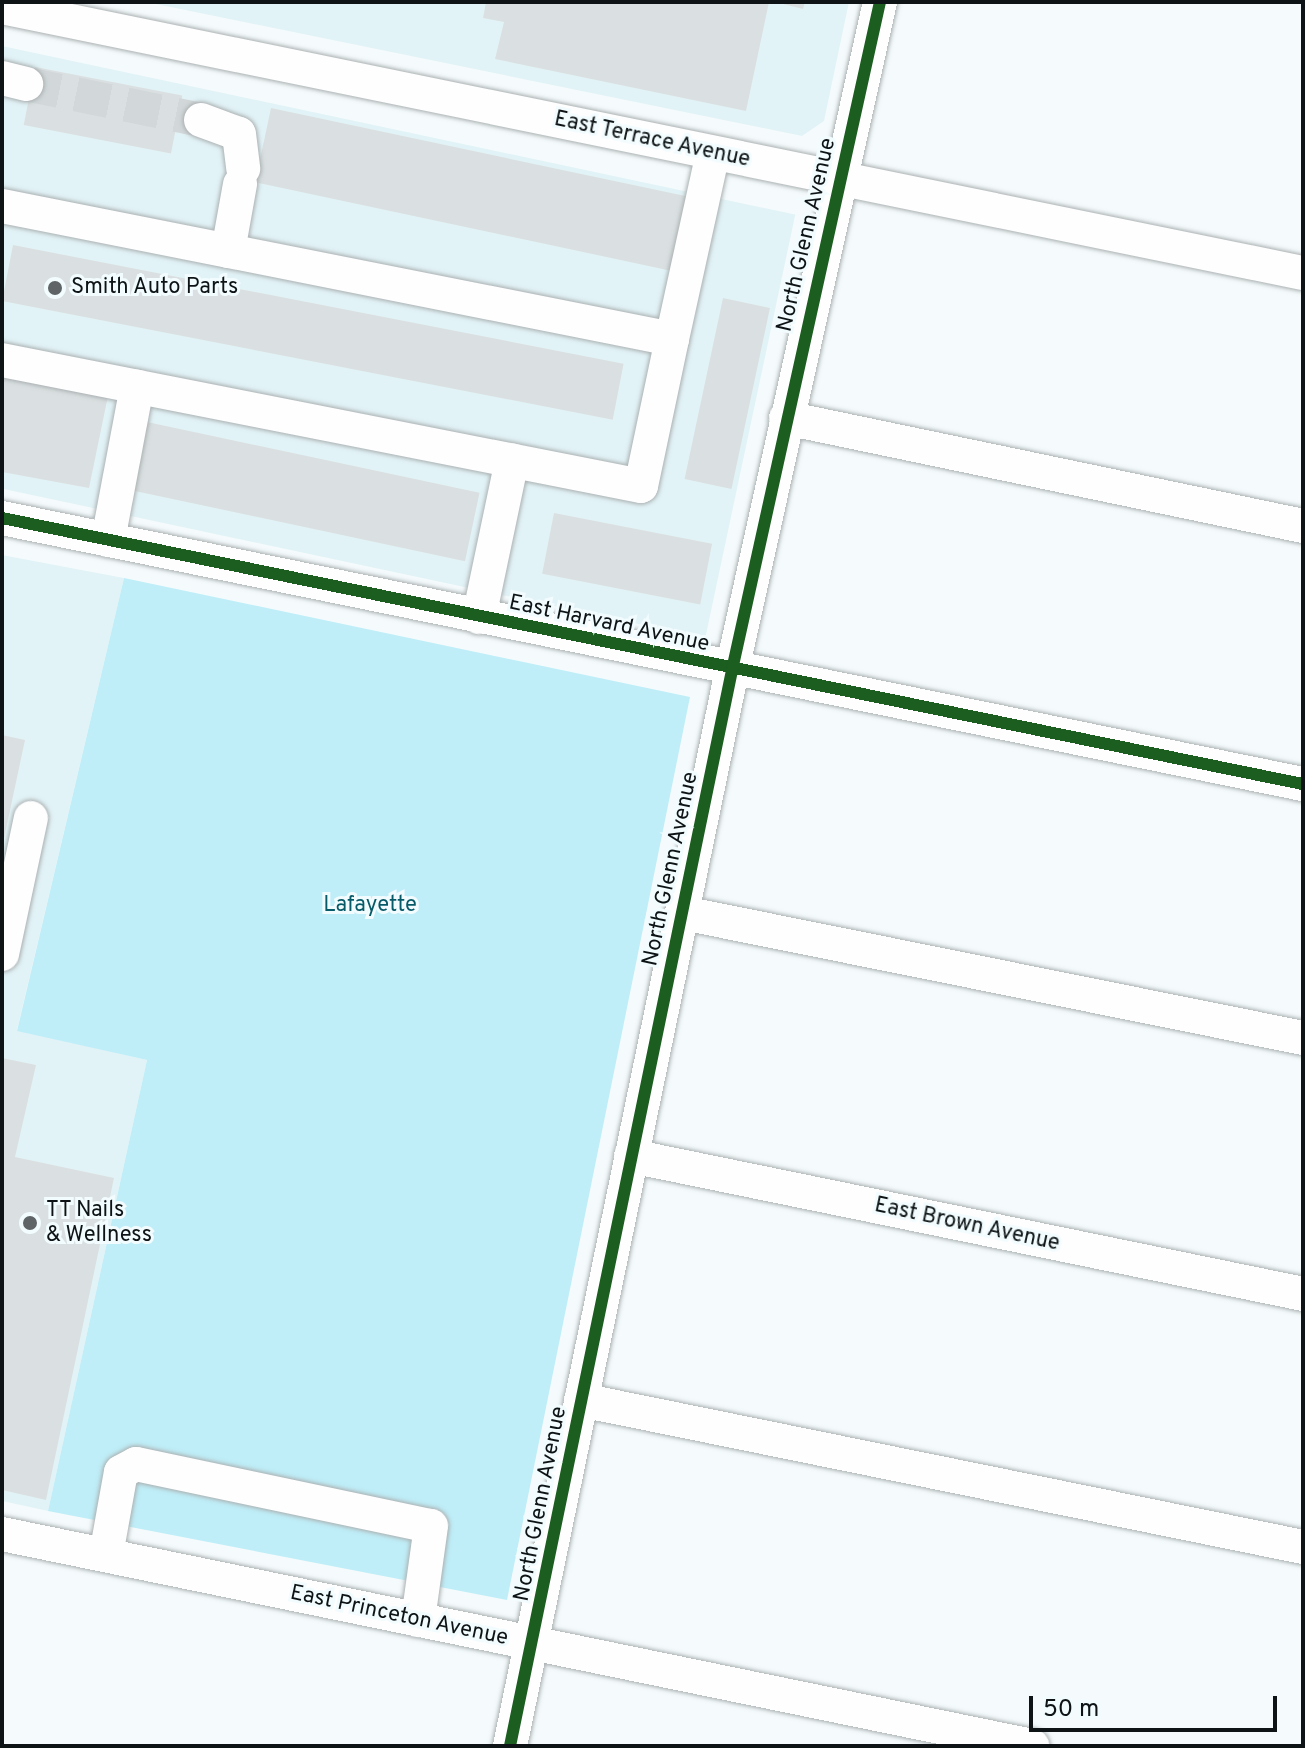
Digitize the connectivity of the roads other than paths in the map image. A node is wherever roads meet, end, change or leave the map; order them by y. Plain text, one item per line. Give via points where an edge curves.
1 (880, 2) edge
2 (2, 7) edge
3 (201, 120) tunnel mouth
4 (713, 153) junction
5 (841, 179) junction
6 (2, 206) edge
7 (228, 251) junction
8 (1303, 273) edge
9 (672, 339) junction
10 (2, 360) edge
11 (137, 387) junction
12 (786, 418) junction
13 (512, 460) junction
14 (2, 518) edge
15 (1303, 526) edge
16 (108, 540) junction
17 (479, 617) junction
18 (732, 670) junction
19 (1303, 784) edge
20 (31, 818) dead end
21 (683, 913) junction
22 (6, 918) edge
23 (2, 954) edge
24 (1303, 1038) edge
25 (631, 1156) junction
26 (1303, 1294) edge
27 (581, 1400) junction
28 (2, 1534) edge
29 (1303, 1547) edge
30 (106, 1555) junction
31 (418, 1620) junction
32 (534, 1644) junction
33 (510, 1746) edge
34 (1032, 1746) edge

1 - 5 street, North Glenn Avenue
2 - 4 street, East Terrace Avenue
3 - 7 street via 239,134 242,177
4 - 5 street, East Terrace Avenue
4 - 9 street
5 - 8 street, East Terrace Avenue
5 - 12 street, North Glenn Avenue
6 - 7 street
7 - 9 street
9 - 13 street via 641,486
10 - 11 street
11 - 13 street
11 - 16 street
12 - 15 street
12 - 18 street, North Glenn Avenue
13 - 17 street
14 - 16 street, East Harvard Avenue
16 - 17 street, East Harvard Avenue
17 - 18 street, East Harvard Avenue
18 - 19 street, East Harvard Avenue
18 - 21 street, North Glenn Avenue
20 - 22 street
21 - 24 street
21 - 25 street, North Glenn Avenue
22 - 23 street
25 - 26 street, East Brown Avenue
25 - 27 street, North Glenn Avenue
27 - 29 street
27 - 32 street, North Glenn Avenue
28 - 30 street, East Princeton Avenue
30 - 31 street, East Princeton Avenue
30 - 31 street via 121,1472 136,1464 431,1526
31 - 32 street, East Princeton Avenue
32 - 33 street, North Glenn Avenue
32 - 34 street, East Princeton Avenue

